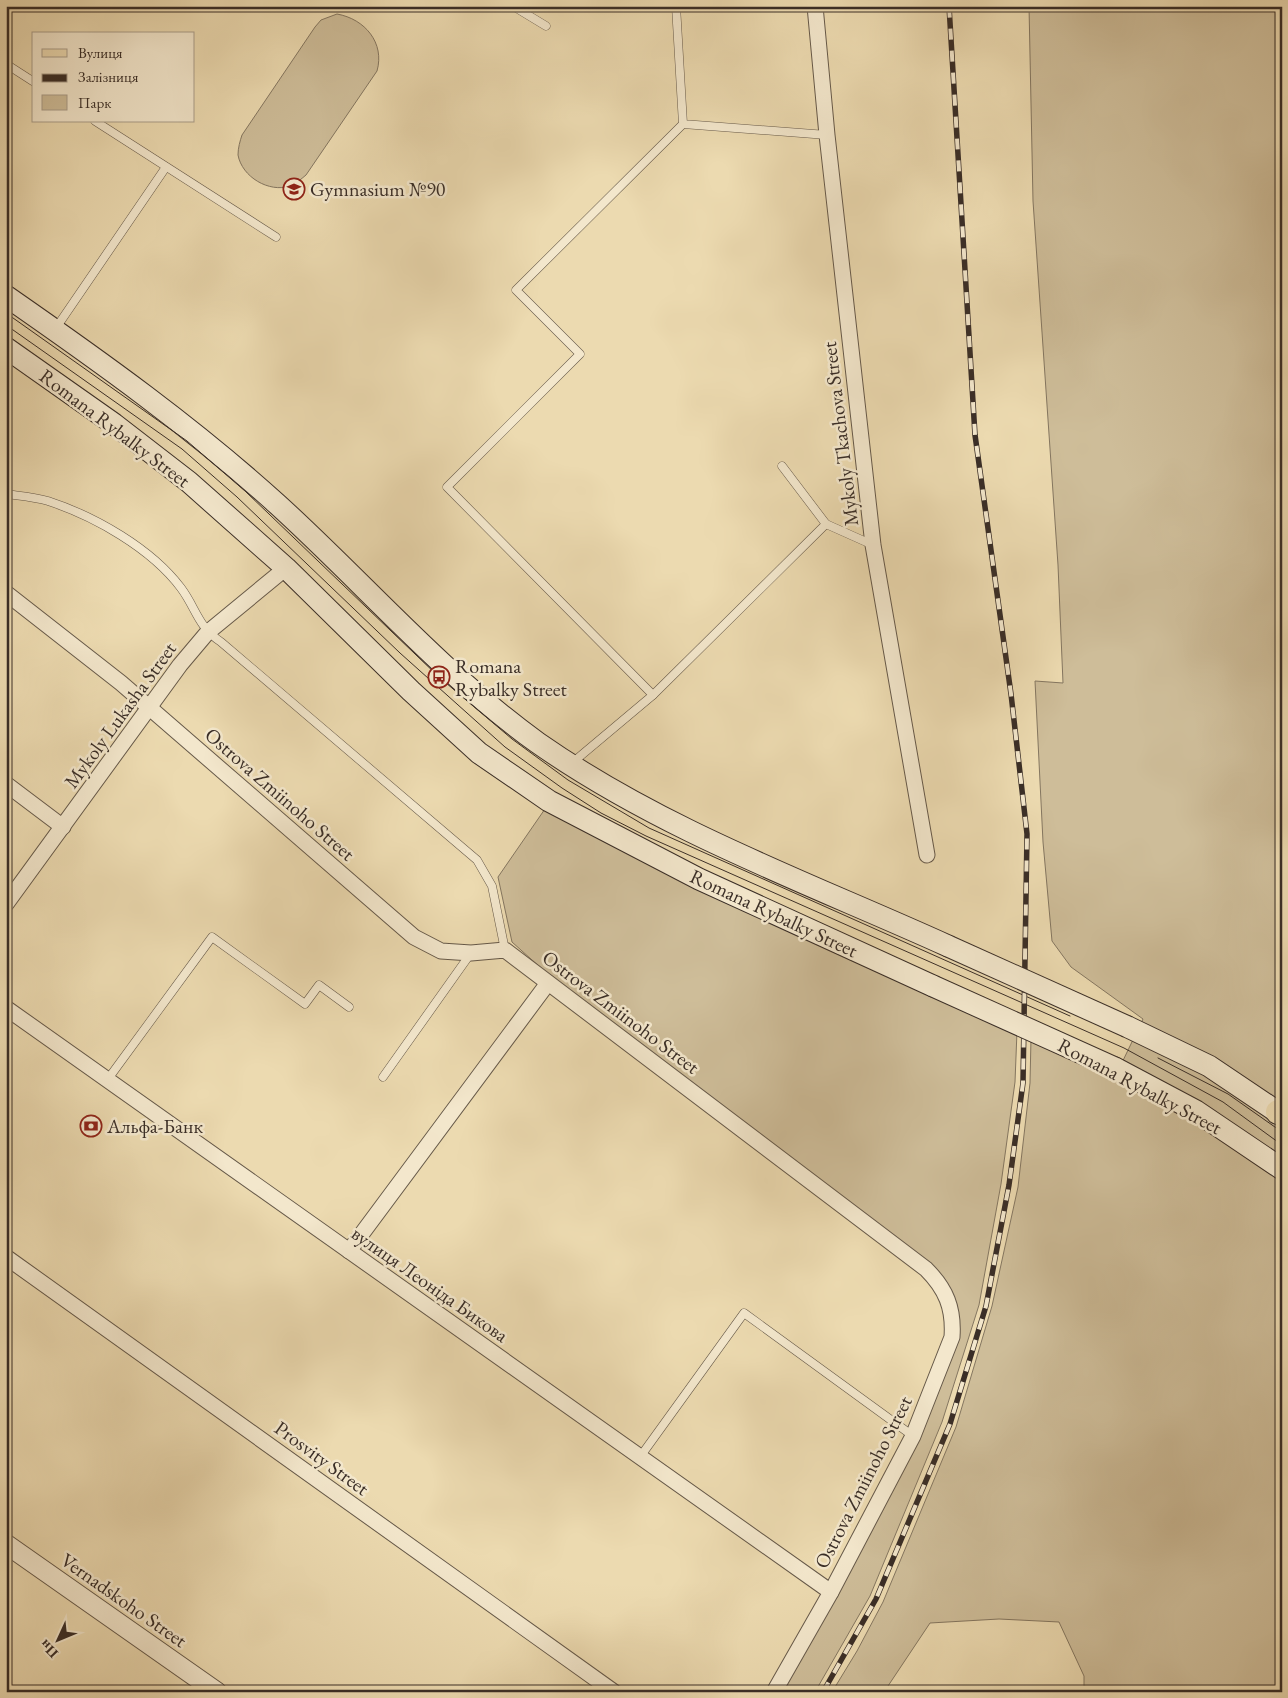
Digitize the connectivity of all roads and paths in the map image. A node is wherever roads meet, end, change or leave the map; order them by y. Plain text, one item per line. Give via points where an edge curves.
1 (512, 6) edge
2 (676, 6) edge
3 (815, 6) edge
4 (546, 26) dead end
5 (6, 64) edge
6 (32, 81) edge
7 (97, 122) edge
8 (684, 124) junction
9 (827, 135) junction
10 (166, 166) junction
11 (276, 237) dead end
12 (6, 296) edge
13 (55, 330) junction
14 (6, 348) edge
15 (782, 466) dead end
16 (6, 494) edge
17 (826, 524) junction
18 (873, 545) junction
19 (286, 568) junction
20 (6, 593) edge
21 (207, 633) junction
22 (653, 695) junction
23 (150, 708) junction
24 (570, 764) junction
25 (6, 784) edge
26 (63, 826) junction
27 (927, 855) dead end
28 (6, 904) edge
29 (505, 950) junction
30 (471, 953) junction
31 (548, 982) junction
32 (349, 1007) dead end
33 (6, 1008) edge
34 (383, 1077) dead end
35 (108, 1079) junction
36 (1280, 1114) edge
37 (1282, 1169) edge
38 (349, 1251) junction
39 (6, 1257) edge
40 (913, 1436) junction
41 (640, 1457) junction
42 (6, 1544) edge
43 (830, 1592) junction
44 (217, 1692) edge
45 (614, 1692) edge
46 (774, 1692) edge

1 - 4 lane
2 - 8 lane
3 - 9 street, Mykoly Tkachova Street
5 - 6 lane
7 - 10 lane
8 - 9 lane
8 - 22 lane via 516,290 580,354 446,487
9 - 18 street, Mykoly Tkachova Street
10 - 11 lane
10 - 13 lane
12 - 13 main road, Romana Rybalky Street
13 - 24 main road, Romana Rybalky Street via 160,405 216,451 324,547 475,692
14 - 19 main road, Romana Rybalky Street via 189,482
15 - 17 lane
16 - 21 lane via 47,501 96,520 152,558 180,587
17 - 18 lane
17 - 22 lane
18 - 27 street, Mykoly Tkachova Street
19 - 21 street, Mykoly Lukasha Street
19 - 37 main road, Romana Rybalky Street, bridge via 410,691 479,753 549,801 699,879 1115,1068 1196,1111
20 - 23 street, Ostrova Zmiinoho Street
21 - 23 street, Mykoly Lukasha Street
21 - 29 lane via 477,860 492,886
22 - 24 lane
23 - 26 street, Mykoly Lukasha Street
23 - 30 street, Ostrova Zmiinoho Street via 414,937 441,951
24 - 36 main road, Romana Rybalky Street, bridge via 638,806 671,822 1209,1066
25 - 26 street
26 - 28 street, Mykoly Lukasha Street
29 - 30 street, Ostrova Zmiinoho Street
29 - 31 street, Ostrova Zmiinoho Street
30 - 34 lane
31 - 38 street
31 - 40 street, Ostrova Zmiinoho Street via 926,1269 941,1285 950,1302 952,1337
32 - 35 lane via 319,985 305,1004 212,937
33 - 35 street, вулиця Леоніда Бикова
35 - 38 street, вулиця Леоніда Бикова
38 - 41 street, вулиця Леоніда Бикова
39 - 45 street, Prosvity Street
40 - 41 lane via 744,1313
40 - 43 street, Ostrova Zmiinoho Street
41 - 43 street, вулиця Леоніда Бикова
42 - 44 street, Vernadskoho Street
43 - 46 street, Ostrova Zmiinoho Street

